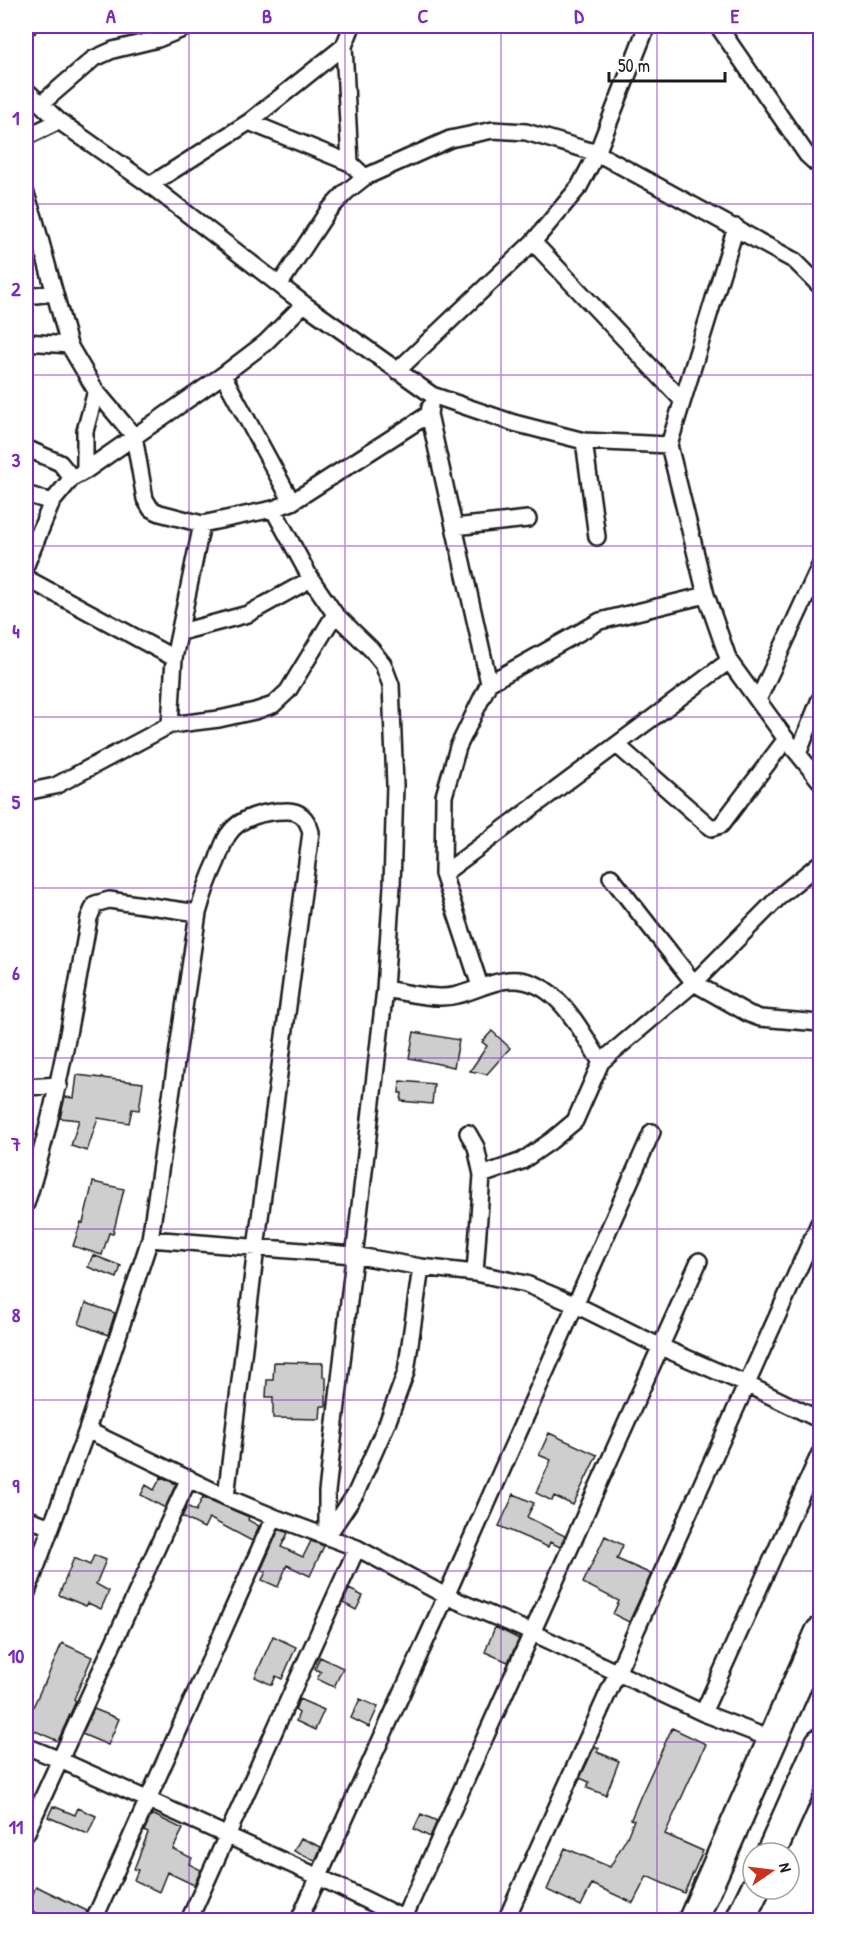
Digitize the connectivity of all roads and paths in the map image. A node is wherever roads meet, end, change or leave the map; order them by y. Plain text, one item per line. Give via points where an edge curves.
1 (190, 26) edge
2 (352, 26) edge
3 (647, 26) edge
4 (718, 26) edge
5 (344, 46) junction
6 (26, 90) edge
7 (41, 104) junction
8 (60, 122) junction
9 (249, 122) junction
10 (26, 137) edge
11 (597, 153) junction
12 (814, 153) edge
13 (350, 163) junction
14 (820, 167) edge
15 (365, 177) junction
16 (150, 185) junction
17 (26, 194) edge
18 (736, 227) junction
19 (533, 242) junction
20 (280, 284) junction
21 (820, 286) edge
22 (54, 293) junction
23 (26, 296) edge
24 (304, 303) junction
25 (26, 342) edge
26 (69, 345) junction
27 (397, 371) junction
28 (223, 375) junction
29 (96, 391) junction
30 (432, 395) junction
31 (682, 400) junction
32 (429, 414) junction
33 (134, 436) junction
34 (584, 441) junction
35 (669, 445) junction
36 (26, 448) edge
37 (78, 474) junction
38 (26, 494) edge
39 (52, 502) junction
40 (292, 502) junction
41 (273, 509) junction
42 (528, 519) dead end
43 (202, 524) junction
44 (454, 526) junction
45 (597, 537) dead end
46 (26, 565) edge
47 (820, 566) edge
48 (26, 578) edge
49 (311, 579) junction
50 (706, 595) junction
51 (336, 614) junction
52 (181, 632) junction
53 (174, 658) junction
54 (729, 661) junction
55 (489, 682) junction
56 (820, 699) edge
57 (758, 700) junction
58 (170, 725) junction
59 (786, 739) junction
60 (617, 745) junction
61 (798, 753) junction
62 (820, 781) edge
63 (26, 792) edge
64 (820, 863) edge
65 (443, 874) junction
66 (611, 877) dead end
67 (198, 913) junction
68 (694, 982) junction
69 (480, 986) junction
70 (385, 989) junction
71 (820, 1023) edge
72 (601, 1062) junction
73 (59, 1085) junction
74 (26, 1087) edge
75 (652, 1132) dead end
76 (468, 1133) dead end
77 (482, 1174) junction
78 (26, 1203) edge
79 (820, 1221) edge
80 (150, 1239) junction
81 (256, 1248) junction
82 (353, 1255) junction
83 (699, 1261) dead end
84 (421, 1267) junction
85 (475, 1273) junction
86 (576, 1305) junction
87 (661, 1347) junction
88 (746, 1384) junction
89 (820, 1420) edge
90 (87, 1430) junction
91 (820, 1454) edge
92 (189, 1478) junction
93 (226, 1497) junction
94 (26, 1518) edge
95 (274, 1518) junction
96 (51, 1527) junction
97 (327, 1536) junction
98 (357, 1548) junction
99 (26, 1595) edge
100 (446, 1596) junction
101 (820, 1632) edge
102 (532, 1633) junction
103 (618, 1674) junction
104 (703, 1713) junction
105 (774, 1740) junction
106 (26, 1746) edge
107 (818, 1757) edge
108 (60, 1760) junction
109 (148, 1800) junction
110 (26, 1833) edge
111 (226, 1835) junction
112 (777, 1841) edge
113 (319, 1877) junction
114 (749, 1901) edge
115 (94, 1920) edge
116 (189, 1920) edge
117 (299, 1920) edge
118 (405, 1920) edge
119 (506, 1920) edge
120 (693, 1920) edge
121 (740, 1920) edge

1 - 7 street via 93,59
2 - 5 street
3 - 11 street
4 - 12 street
5 - 9 street
5 - 13 street
6 - 7 street
7 - 8 street
8 - 10 street
8 - 16 street
9 - 13 street
9 - 16 street
11 - 15 street via 526,132 492,130 450,140
11 - 18 street
11 - 19 street via 579,187
12 - 14 street
13 - 15 street
15 - 20 street via 328,211
16 - 20 street
17 - 22 street
18 - 21 street via 795,261
18 - 31 street
19 - 27 street
19 - 31 street
20 - 24 street
22 - 23 street
22 - 26 street
24 - 27 street
24 - 28 street via 265,344
25 - 26 street
26 - 29 street
27 - 30 street
28 - 33 street
28 - 40 street
29 - 33 street
29 - 37 street
30 - 32 street
30 - 34 street via 514,423
31 - 35 street
32 - 40 street
32 - 44 street
33 - 37 street
33 - 43 street via 145,499 151,509
34 - 35 street
34 - 45 street
35 - 50 street
36 - 37 street
37 - 39 street
38 - 39 street
39 - 46 street
40 - 41 street
41 - 43 street
41 - 49 street
42 - 44 street
43 - 52 street
44 - 55 street
47 - 57 street
48 - 53 street
49 - 51 street
49 - 52 street via 248,614
50 - 54 street
50 - 55 street via 600,621
51 - 58 street via 288,691 273,705 219,719
51 - 70 street via 383,664 391,685 395,785
52 - 53 street
53 - 58 street
54 - 57 street
54 - 60 street
55 - 65 street via 458,747 444,796
56 - 61 street
57 - 59 street
58 - 63 street via 55,786
59 - 60 street via 721,825 712,828
59 - 61 street
60 - 65 street
61 - 62 street
64 - 68 street via 782,894
65 - 69 street
66 - 68 street
67 - 73 street via 109,900 95,904 89,918
67 - 80 street
67 - 81 street via 204,888 229,833 255,815 293,810 302,814 311,832
68 - 71 street via 760,1018
68 - 72 street
69 - 70 street via 439,997
69 - 72 street via 525,980 546,990 565,1006
70 - 82 street
72 - 77 street via 575,1121 522,1161
73 - 74 street
73 - 78 street
75 - 86 street
76 - 77 street via 476,1147
77 - 85 street
79 - 88 street
80 - 81 street
80 - 90 street
81 - 82 street
81 - 93 street
82 - 84 street
82 - 97 street via 327,1492
83 - 87 street
84 - 85 street
84 - 97 street via 406,1372 356,1493
85 - 86 street via 526,1284
86 - 87 street
86 - 100 street
87 - 88 street
87 - 102 street
88 - 89 street
88 - 103 street
90 - 92 street
90 - 96 street
91 - 104 street
92 - 93 street
92 - 108 street
93 - 95 street
94 - 96 street
95 - 97 street
95 - 109 street
96 - 99 street
97 - 98 street
98 - 100 street
98 - 111 street
100 - 102 street
100 - 113 street
101 - 105 highway
102 - 103 street
102 - 118 street
103 - 104 street
103 - 119 street
104 - 105 street
105 - 120 highway
106 - 108 street
107 - 112 highway
108 - 109 street
108 - 110 street
109 - 111 street
109 - 115 street
111 - 113 street
111 - 116 street
113 - 117 street
113 - 118 street
114 - 121 highway

